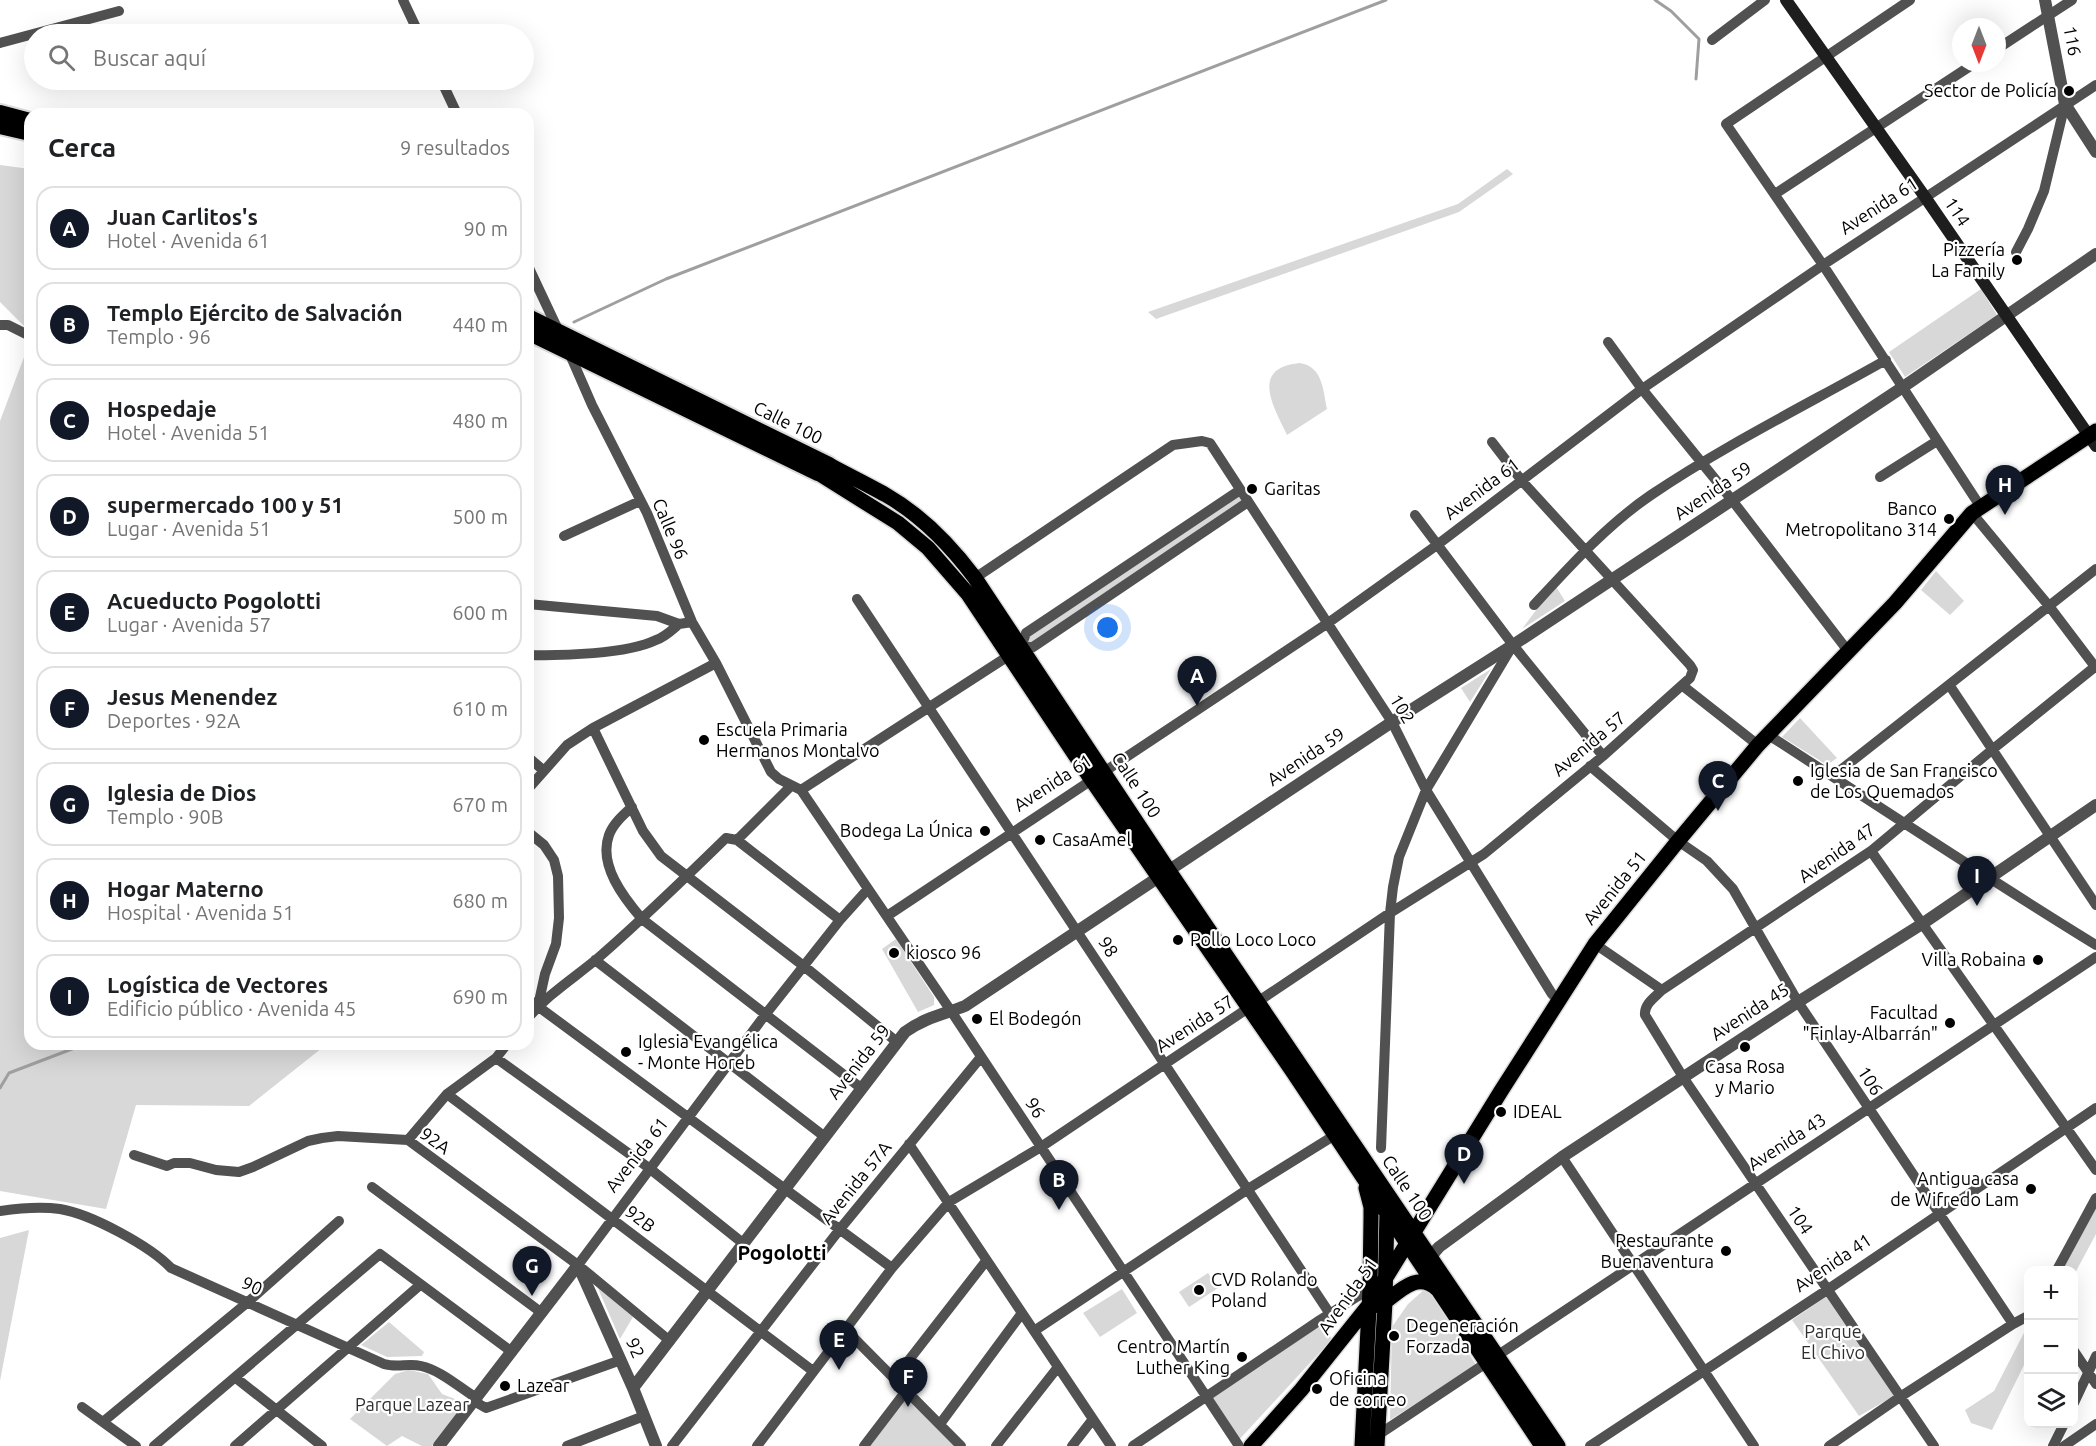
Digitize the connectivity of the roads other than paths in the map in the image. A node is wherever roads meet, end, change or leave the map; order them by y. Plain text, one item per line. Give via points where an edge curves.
1 (403, 0) edge
2 (1765, 0) edge
3 (1786, 0) edge
4 (1910, 0) edge
5 (2045, 0) edge
6 (2072, 0) edge
7 (119, 11) dead end
8 (2049, 16) junction
9 (71, 24) edge
10 (414, 24) edge
11 (24, 37) edge
12 (1712, 40) dead end
13 (0, 43) edge
14 (2006, 43) edge
15 (1824, 56) junction
16 (1961, 72) edge
17 (2096, 85) edge
18 (446, 90) edge
19 (2065, 104) junction
20 (454, 108) edge
21 (0, 113) edge
22 (24, 119) edge
23 (0, 126) edge
24 (1875, 127) junction
25 (24, 132) edge
26 (2096, 152) edge
27 (1775, 194) junction
28 (1925, 197) junction
29 (2016, 252) dead end
30 (2096, 254) edge
31 (1823, 265) junction
32 (534, 279) edge
33 (2007, 317) junction
34 (534, 320) edge
35 (0, 325) edge
36 (559, 331) junction
37 (24, 333) edge
38 (534, 335) edge
39 (1608, 342) dead end
40 (568, 350) junction
41 (1886, 360) junction
42 (1903, 387) junction
43 (1642, 389) junction
44 (2094, 438) edge
45 (1937, 441) junction
46 (1492, 442) dead end
47 (1701, 464) junction
48 (823, 469) junction
49 (1880, 477) dead end
50 (1522, 481) junction
51 (1240, 490) junction
52 (1732, 500) junction
53 (640, 501) junction
54 (1248, 502) junction
55 (1976, 509) junction
56 (1415, 515) dead end
57 (564, 536) dead end
58 (1437, 545) junction
59 (1584, 550) junction
60 (2096, 569) edge
61 (975, 578) junction
62 (1612, 580) junction
63 (856, 599) dead end
64 (534, 605) edge
65 (1534, 605) dead end
66 (2049, 606) junction
67 (692, 622) junction
68 (1328, 623) junction
69 (679, 624) junction
70 (1513, 645) junction
71 (1848, 651) junction
72 (1015, 652) junction
73 (534, 655) edge
74 (716, 663) junction
75 (2096, 667) edge
76 (1683, 686) junction
77 (1950, 686) junction
78 (930, 707) junction
79 (1392, 722) junction
80 (593, 729) junction
81 (1763, 740) junction
82 (1993, 749) junction
83 (1603, 756) junction
84 (534, 762) edge
85 (1590, 766) junction
86 (543, 770) junction
87 (1098, 775) junction
88 (1833, 776) junction
89 (534, 781) edge
90 (796, 788) junction
91 (1426, 790) junction
92 (2096, 805) edge
93 (632, 807) junction
94 (1905, 823) junction
95 (1012, 832) junction
96 (534, 837) edge
97 (2049, 837) junction
98 (737, 840) junction
99 (1678, 841) junction
100 (1872, 851) junction
101 (1470, 863) junction
102 (1164, 874) junction
103 (686, 877) junction
104 (1988, 879) junction
105 (867, 890) junction
106 (2096, 905) edge
107 (1390, 913) junction
108 (887, 916) junction
109 (642, 919) junction
110 (840, 920) junction
111 (1922, 924) junction
112 (1756, 927) junction
113 (1078, 931) junction
114 (1595, 944) junction
115 (2096, 945) edge
116 (2096, 957) edge
117 (596, 960) junction
118 (805, 967) junction
119 (1662, 990) junction
120 (1558, 1000) junction
121 (1798, 1002) junction
122 (534, 1003) edge
123 (538, 1006) junction
124 (1253, 1006) junction
125 (1644, 1010) joint
126 (534, 1011) edge
127 (951, 1011) junction
128 (765, 1015) junction
129 (1993, 1025) junction
130 (897, 1042) junction
131 (502, 1050) edge
132 (981, 1057) junction
133 (496, 1058) junction
134 (729, 1063) junction
135 (1165, 1064) junction
136 (1683, 1077) junction
137 (861, 1088) junction
138 (447, 1094) junction
139 (1868, 1108) junction
140 (2096, 1108) edge
141 (690, 1117) junction
142 (2066, 1129) junction
143 (1335, 1135) junction
144 (825, 1137) junction
145 (408, 1140) junction
146 (909, 1144) junction
147 (1041, 1147) junction
148 (1381, 1148) dead end
149 (134, 1155) dead end
150 (1562, 1157) junction
151 (649, 1168) junction
152 (2096, 1170) edge
153 (1361, 1174) junction
154 (1754, 1183) junction
155 (372, 1187) dead end
156 (786, 1189) junction
157 (1248, 1189) junction
158 (1386, 1192) junction
159 (2096, 1198) edge
160 (949, 1202) junction
161 (1430, 1206) junction
162 (0, 1211) edge
163 (1387, 1212) junction
164 (1939, 1213) junction
165 (611, 1219) junction
166 (339, 1221) dead end
167 (840, 1229) junction
168 (1411, 1238) junction
169 (744, 1244) junction
170 (986, 1261) junction
171 (1427, 1261) junction
172 (1632, 1264) junction
173 (578, 1265) junction
174 (2059, 1266) edge
175 (892, 1268) junction
176 (1124, 1272) junction
177 (1384, 1279) junction
178 (420, 1285) junction
179 (1408, 1285) junction
180 (1827, 1290) junction
181 (708, 1291) junction
182 (1440, 1291) junction
183 (248, 1302) junction
184 (1385, 1302) junction
185 (1369, 1303) junction
186 (542, 1313) junction
187 (1022, 1314) junction
188 (1330, 1314) junction
189 (2024, 1318) edge
190 (297, 1324) junction
191 (2013, 1324) junction
192 (846, 1330) junction
193 (1034, 1330) junction
194 (761, 1332) junction
195 (1383, 1336) junction
196 (670, 1341) junction
197 (1342, 1341) junction
198 (349, 1348) junction
199 (512, 1352) junction
200 (2096, 1356) edge
201 (1492, 1358) junction
202 (2078, 1358) edge
203 (1366, 1359) junction
204 (621, 1360) junction
205 (1058, 1367) junction
206 (813, 1371) junction
207 (1704, 1372) junction
208 (2088, 1372) junction
209 (236, 1378) junction
210 (895, 1378) junction
211 (2096, 1384) edge
212 (633, 1388) junction
213 (906, 1391) junction
214 (2078, 1393) edge
215 (1207, 1396) junction
216 (1900, 1396) junction
217 (475, 1397) junction
218 (82, 1407) dead end
219 (275, 1411) junction
220 (644, 1416) junction
221 (1093, 1419) junction
222 (104, 1421) junction
223 (940, 1424) junction
224 (2096, 1424) edge
225 (2062, 1428) edge
226 (1378, 1440) edge
227 (136, 1446) edge
228 (154, 1446) edge
229 (235, 1446) edge
230 (322, 1446) edge
231 (439, 1446) edge
232 (567, 1446) edge
233 (656, 1446) edge
234 (672, 1446) edge
235 (757, 1446) edge
236 (864, 1446) edge
237 (961, 1446) edge
238 (996, 1446) edge
239 (1072, 1446) edge
240 (1111, 1446) edge
241 (1133, 1446) edge
242 (1239, 1446) edge
243 (1251, 1446) edge
244 (1362, 1446) edge
245 (1542, 1446) edge
246 (1558, 1446) edge
247 (1590, 1446) edge
248 (1754, 1446) edge
249 (1829, 1446) edge
250 (1934, 1446) edge
251 (2053, 1446) edge
252 (2064, 1446) edge

1 - 10 street
2 - 12 street
3 - 15 main road, 114
4 - 15 street
5 - 8 street, 116
6 - 8 street
7 - 9 street
8 - 14 street
8 - 19 street, 116
11 - 13 street
15 - 24 main road, 114
15 - 27 street via 1726,124
16 - 24 street
17 - 19 street, Avenida 61
18 - 20 street
19 - 26 street, 116
19 - 28 street, Avenida 61
19 - 29 street via 2044,191
21 - 22 highway
23 - 25 highway
24 - 27 street
24 - 28 main road, 114
27 - 31 street
28 - 31 street, Avenida 61
28 - 33 main road, 114
30 - 33 street, Avenida 59
31 - 41 street
31 - 43 street, Avenida 61
32 - 36 street, Calle 96
33 - 42 street, Avenida 59
33 - 44 main road, 114
34 - 36 highway, Calle 100
35 - 37 street
36 - 40 street, Calle 96
36 - 48 highway, Calle 100
38 - 40 highway, Calle 100
39 - 43 street
40 - 48 highway, Calle 100
40 - 53 street, Calle 96
41 - 42 street
41 - 47 street
42 - 45 street
42 - 52 street, Avenida 59
43 - 47 street
43 - 50 street, Avenida 61
44 - 55 main road, Avenida 51
45 - 49 street
45 - 55 street
46 - 50 street
47 - 52 street
47 - 59 street via 1650,496
48 - 61 main road, Calle 100 via 888,496 958,555
48 - 72 main road, Calle 100 via 928,548
50 - 58 street, Avenida 61
50 - 59 street
51 - 54 street, 102
51 - 61 street, 102 via 1210,443 1173,445
51 - 72 street via 1026,633
52 - 62 street, Avenida 59
52 - 71 street
53 - 57 street
53 - 67 street, Calle 96
54 - 68 street, 102
54 - 72 street via 1033,647
55 - 66 street
55 - 71 main road, Avenida 51
56 - 58 street
58 - 68 street, Avenida 61
58 - 70 street
59 - 62 street
59 - 65 street
60 - 66 street
61 - 72 main road, Calle 100
62 - 70 street, Avenida 59
62 - 76 street, Avenida 57 via 1690,665 1693,670
63 - 78 street, 98
64 - 69 street via 657,616
66 - 75 street
66 - 77 street
67 - 69 street
67 - 74 street, Calle 96
68 - 79 street, 102
68 - 87 street, Avenida 61
69 - 73 street via 654,641 631,647
70 - 79 street, Avenida 59
70 - 83 street
70 - 91 street
71 - 81 main road, Avenida 51
72 - 78 street
72 - 87 main road, Calle 100
74 - 80 street
74 - 90 street, Calle 96 via 771,772
75 - 82 street, Avenida 47
76 - 81 street
76 - 83 street, Avenida 57
77 - 82 street
77 - 88 street
78 - 90 street
78 - 95 street, 98
79 - 91 street, 102
79 - 102 street, Avenida 59
80 - 86 street via 567,745
80 - 93 street
81 - 88 street
81 - 99 main road, Avenida 51
82 - 94 street, Avenida 47
82 - 97 street
83 - 85 street, Avenida 57
84 - 86 street
85 - 99 street, 106
85 - 101 street, Avenida 57
86 - 89 street
87 - 95 street, Avenida 61
87 - 102 main road, Calle 100
88 - 94 street
90 - 98 street
90 - 105 street, 96
91 - 101 street, 102
91 - 107 street via 1399,857
92 - 97 street, Avenida 45
93 - 103 street via 652,845
93 - 109 street via 608,836 607,850 619,890
94 - 100 street, Avenida 47
94 - 104 street
95 - 108 street, Avenida 61
95 - 113 street, 98
96 - 123 street via 554,860 559,918 556,944
97 - 104 street, Avenida 45
97 - 106 street
98 - 103 street via 726,838
98 - 110 street
99 - 112 street, 106 via 1722,875
99 - 114 main road, Avenida 51
100 - 111 street
100 - 112 street, Avenida 47
101 - 107 street, Avenida 57
101 - 120 street, 102
102 - 113 street, Avenida 59
102 - 124 main road, Calle 100
103 - 109 street
103 - 118 street
104 - 111 street, Avenida 45
104 - 115 street
105 - 108 street, 96
105 - 110 street, Avenida 61
107 - 124 street, Avenida 57
107 - 148 street
108 - 127 street, 96
109 - 117 street
109 - 128 street
110 - 118 street, Avenida 61
111 - 121 street, Avenida 45
111 - 129 street
112 - 119 street, Avenida 47
112 - 121 street, 106
113 - 127 street, Avenida 59 via 965,1006
113 - 135 street, 98
114 - 119 street
114 - 120 main road, Avenida 51
116 - 129 street, Avenida 43
117 - 123 street
117 - 134 street
118 - 128 street, Avenida 61
118 - 130 street
119 - 125 street, Avenida 47
120 - 161 main road, Avenida 51
121 - 136 street, Avenida 45
121 - 139 street, 106
122 - 123 street
123 - 126 street
123 - 141 street
124 - 135 street, Avenida 57
124 - 143 main road, Calle 100
124 - 158 main road, Calle 100
125 - 136 street, 104
127 - 130 street, Avenida 59 via 917,1023
127 - 132 street, 96
128 - 134 street, Avenida 61
128 - 137 street
129 - 139 street, Avenida 43
129 - 142 street
130 - 137 street, Avenida 59
131 - 133 street
132 - 146 street, Avenida 57A
132 - 147 street, 96
133 - 138 street
133 - 151 street
134 - 141 street, Avenida 61
134 - 144 street
135 - 147 street, Avenida 57
135 - 157 street, 98
136 - 150 street, Avenida 45
136 - 154 street, 104
137 - 144 street, Avenida 59
138 - 145 street
138 - 165 street, 92B
139 - 154 street, Avenida 43
139 - 164 street, 106
140 - 142 street, Avenida 41
141 - 151 street, Avenida 61
141 - 156 street
142 - 152 street
142 - 164 street, Avenida 41
143 - 153 main road, Calle 100
143 - 157 street
144 - 156 street, Avenida 59
145 - 149 street, 92A via 322,1138 239,1172 190,1163 167,1166
145 - 173 street, 92A
146 - 160 street
146 - 167 street, Avenida 57A
147 - 160 street, Avenida 57
147 - 176 street, 96
150 - 171 street, Avenida 45 via 1439,1247
150 - 172 street
151 - 165 street, Avenida 61
151 - 169 street
153 - 163 main road, Calle 100
153 - 185 main road via 1371,1207
154 - 172 street, Avenida 43
154 - 180 street, 104
155 - 186 street
156 - 167 street
156 - 169 street, Avenida 59
157 - 176 street
157 - 188 street, 98
158 - 161 main road via 1407,1213
158 - 163 main road
158 - 168 main road, Calle 100
159 - 174 street
160 - 170 street
160 - 175 street, Avenida 57
161 - 168 main road, Avenida 51
162 - 183 street, 90 via 26,1207 62,1209 95,1221 148,1250 171,1268
163 - 168 main road, Calle 100
163 - 177 main road
164 - 180 street, Avenida 41
164 - 191 street, 106
165 - 173 street, Avenida 61
165 - 181 street, 92B
166 - 183 street
167 - 175 street
167 - 194 street, Avenida 57A
168 - 171 main road, Calle 100
168 - 177 main road, Avenida 51
169 - 181 street, Avenida 59
170 - 187 street
170 - 210 street
171 - 179 street, Avenida 45
171 - 182 main road, Calle 100
171 - 201 main road, Calle 100
172 - 201 street, Avenida 43
172 - 207 street
173 - 186 street, Avenida 61
173 - 196 street, 92A
173 - 204 street, 92
175 - 192 street, Avenida 57
176 - 193 street
176 - 215 street, 96
177 - 184 main road
177 - 185 main road, Avenida 51
178 - 190 street via 380,1254
178 - 198 street
178 - 199 street
179 - 182 main road via 1418,1281 1430,1283
179 - 184 main road
179 - 195 main road
180 - 207 street, Avenida 41
180 - 216 street, 104
181 - 194 street, 92B
181 - 196 street, Avenida 59
182 - 201 main road, Calle 100
183 - 190 street, 90
183 - 222 street
184 - 185 main road
184 - 195 main road
185 - 188 street
185 - 197 main road, Avenida 51
185 - 203 main road
186 - 199 street, Avenida 61
187 - 193 street
187 - 223 street
188 - 215 street
189 - 191 street
190 - 198 street, 90
190 - 209 street
191 - 216 street
192 - 206 street, Avenida 57
192 - 210 street
193 - 205 street
194 - 206 street, 92B
194 - 234 street, Avenida 57A
195 - 226 main road
196 - 212 street, Avenida 59
197 - 203 main road via 1359,1343
197 - 243 main road, Avenida 51
198 - 217 street, 90 via 391,1366 427,1367
198 - 219 street
199 - 217 street, Avenida 61
200 - 208 street
201 - 226 street, Avenida 43
201 - 245 main road, Calle 100
201 - 246 main road, Calle 100
202 - 208 street
203 - 244 main road
204 - 212 street, 92
204 - 217 street, 90 via 496,1406 486,1408
205 - 221 street
205 - 238 street
206 - 235 street, Avenida 57
207 - 247 street, Avenida 41
207 - 248 street
208 - 211 street
208 - 214 street
209 - 219 street
209 - 228 street
210 - 213 street
212 - 220 street, 92
213 - 223 street
213 - 236 street
215 - 241 street
215 - 242 street, 96
216 - 249 street
216 - 250 street, 104
217 - 231 street, Avenida 61
218 - 222 street
219 - 229 street
219 - 230 street
220 - 232 street
220 - 233 street, 92
221 - 239 street
221 - 240 street
222 - 227 street
223 - 237 street
224 - 252 street
225 - 251 street

